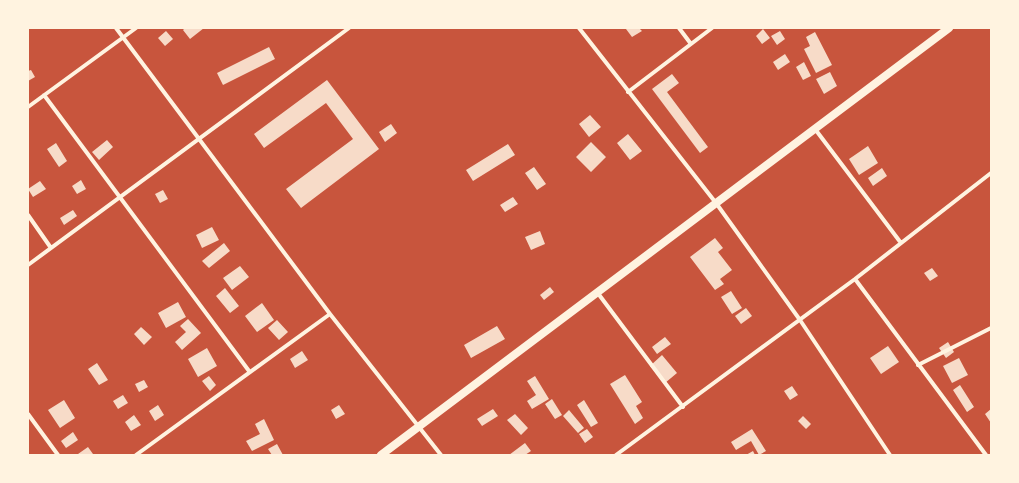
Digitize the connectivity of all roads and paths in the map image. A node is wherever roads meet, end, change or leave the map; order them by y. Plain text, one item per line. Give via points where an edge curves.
1 (116, 28) edge
2 (136, 28) edge
3 (349, 28) edge
4 (579, 28) edge
5 (679, 28) edge
6 (712, 28) edge
7 (949, 28) edge
8 (123, 37) junction
9 (691, 44) junction
10 (628, 92) junction
11 (44, 95) junction
12 (28, 107) edge
13 (815, 130) junction
14 (199, 140) junction
15 (991, 173) edge
16 (119, 199) junction
17 (716, 203) junction
18 (28, 215) edge
19 (901, 242) junction
20 (51, 248) junction
21 (28, 265) edge
22 (855, 279) junction
23 (597, 292) junction
24 (330, 314) junction
25 (800, 320) junction
26 (991, 328) edge
27 (918, 365) junction
28 (249, 372) junction
29 (683, 407) junction
30 (28, 414) edge
31 (418, 427) junction
32 (983, 454) edge
33 (58, 455) edge
34 (136, 455) edge
35 (381, 455) edge
36 (441, 455) edge
37 (616, 455) edge
38 (890, 455) edge

1 - 8 street
2 - 8 street
3 - 14 street
4 - 10 street
5 - 9 street
6 - 9 street
7 - 13 main road
8 - 11 street
8 - 14 street
9 - 10 street
10 - 17 street
11 - 12 street
11 - 16 street
13 - 17 main road
13 - 19 street
14 - 16 street
14 - 24 street
15 - 19 street
16 - 20 street
16 - 28 street
17 - 23 main road
17 - 25 street
18 - 20 street
19 - 22 street
20 - 21 street
22 - 25 street
22 - 27 street
23 - 29 street
23 - 31 main road
24 - 28 street
24 - 31 street
25 - 29 street
25 - 38 street
26 - 27 street
27 - 32 street
28 - 34 street
29 - 37 street
30 - 33 street
31 - 35 main road
31 - 36 street

